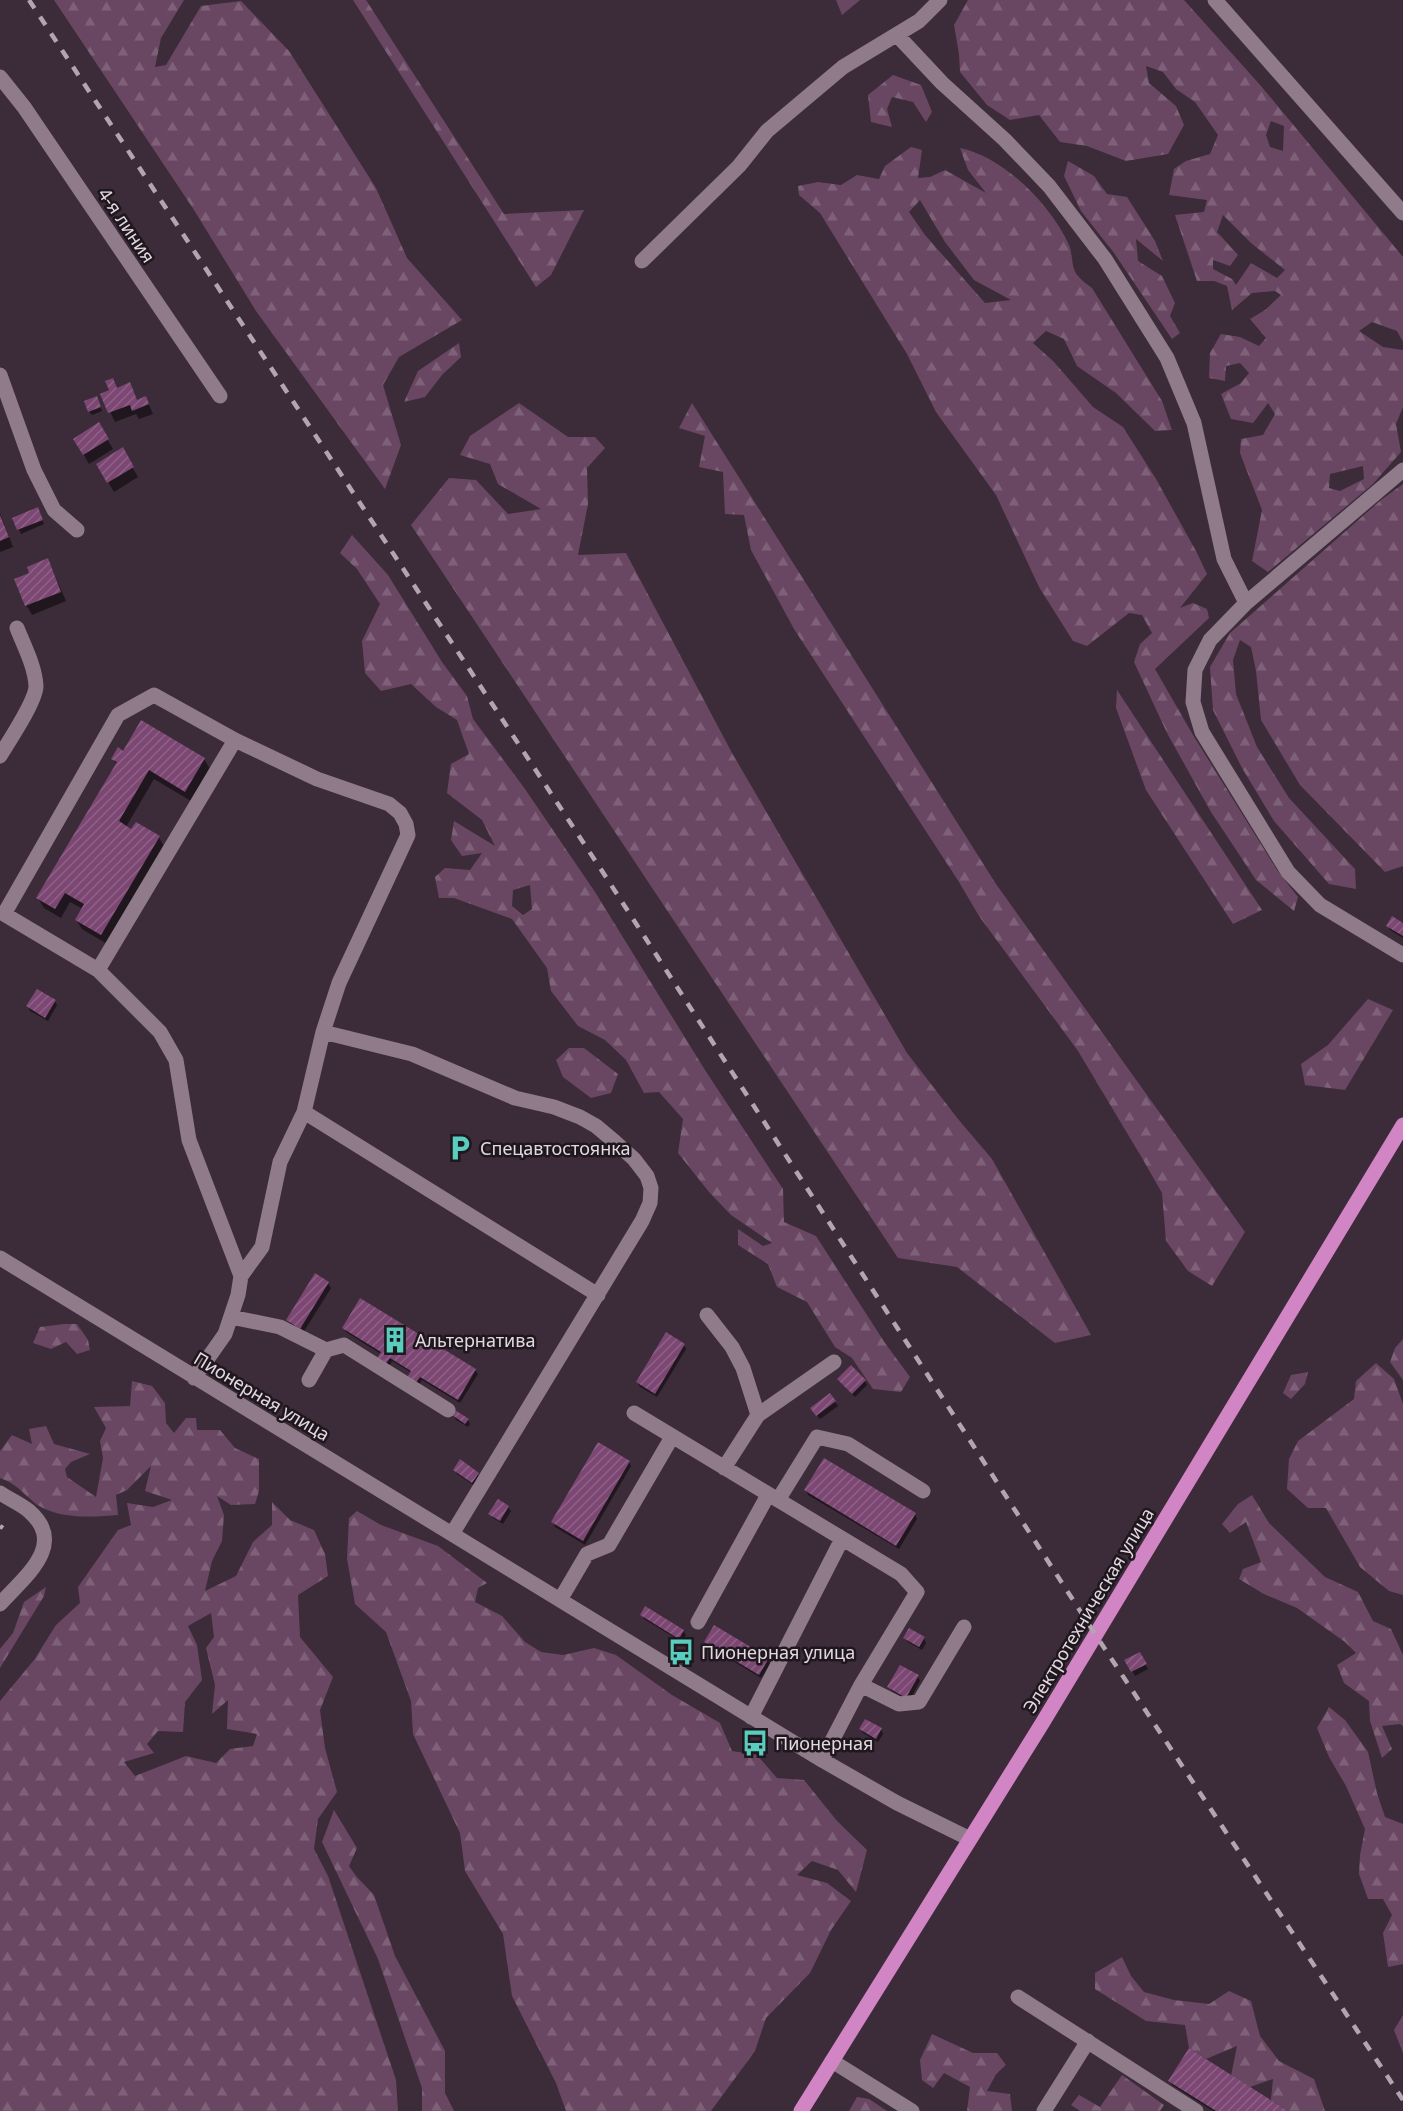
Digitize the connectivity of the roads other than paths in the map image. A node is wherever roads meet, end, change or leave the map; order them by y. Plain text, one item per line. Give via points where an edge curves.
1 (940, 0) edge
2 (1215, 0) edge
3 (897, 35) junction
4 (0, 77) edge
5 (1403, 213) edge
6 (642, 261) dead end
7 (0, 375) edge
8 (220, 396) dead end
9 (1403, 470) edge
10 (77, 530) dead end
11 (1246, 603) junction
12 (17, 628) dead end
13 (236, 740) junction
14 (0, 756) edge
15 (2, 914) edge
16 (1403, 955) edge
17 (98, 970) junction
18 (323, 1032) junction
19 (304, 1112) junction
20 (1403, 1125) edge
21 (0, 1258) edge
22 (241, 1276) junction
23 (598, 1295) junction
24 (707, 1315) dead end
25 (231, 1317) junction
26 (326, 1350) junction
27 (834, 1362) dead end
28 (194, 1378) junction
29 (309, 1380) dead end
30 (448, 1410) dead end
31 (634, 1413) dead end
32 (758, 1415) junction
33 (672, 1437) junction
34 (724, 1468) junction
35 (923, 1491) dead end
36 (0, 1493) edge
37 (773, 1498) junction
38 (452, 1534) junction
39 (842, 1539) junction
40 (560, 1600) junction
41 (0, 1604) edge
42 (698, 1622) dead end
43 (964, 1627) dead end
44 (861, 1685) junction
45 (751, 1717) junction
46 (822, 1760) junction
47 (970, 1839) junction
48 (1018, 1997) dead end
49 (1088, 2041) junction
50 (832, 2061) junction
51 (1050, 2109) edge
52 (801, 2111) edge
53 (912, 2111) edge
54 (1196, 2111) edge

1 - 3 street via 919,21
2 - 5 street
3 - 6 street via 843,67 767,131 739,166
3 - 11 street via 1049,186 1105,259 1167,358 1194,423 1224,559
4 - 8 street, 4-я линия
7 - 10 street via 39,480 54,510
9 - 11 street
11 - 16 street via 1210,640 1194,670 1193,702 1202,732 1288,873 1320,905
12 - 14 street via 31,661 36,687
13 - 15 street via 154,695 118,716
13 - 17 street
13 - 18 street via 317,779 389,804 406,824 408,835 339,983
15 - 17 street
17 - 22 street via 160,1032 176,1060 189,1140
18 - 19 street
18 - 23 street via 412,1054 514,1098 568,1112 596,1126 634,1159 647,1176 650,1203
19 - 22 street via 280,1162 262,1247
19 - 23 street
20 - 47 main road, Электротехническая улица
21 - 28 street, Пионерная улица
22 - 25 street
23 - 38 street
24 - 32 street via 744,1368
25 - 26 street via 280,1327
25 - 28 street via 225,1334
26 - 29 street
26 - 30 street via 344,1345
27 - 32 street
28 - 38 street, Пионерная улица
31 - 33 street
32 - 34 street
33 - 34 street
33 - 40 street via 609,1545 587,1554
34 - 37 street
35 - 37 street via 848,1444 817,1437
36 - 41 street via 29,1510 46,1540 40,1560
37 - 39 street
37 - 42 street
38 - 40 street, Пионерная улица
39 - 44 street via 901,1574 917,1592
39 - 45 street
40 - 45 street, Пионерная улица
43 - 44 street via 920,1702 899,1704
44 - 46 street
45 - 46 street, Пионерная улица
46 - 47 street, Пионерная улица
47 - 50 main road, Электротехническая улица
48 - 49 street
49 - 51 street
49 - 54 street
50 - 52 main road, Электротехническая улица
50 - 53 street

